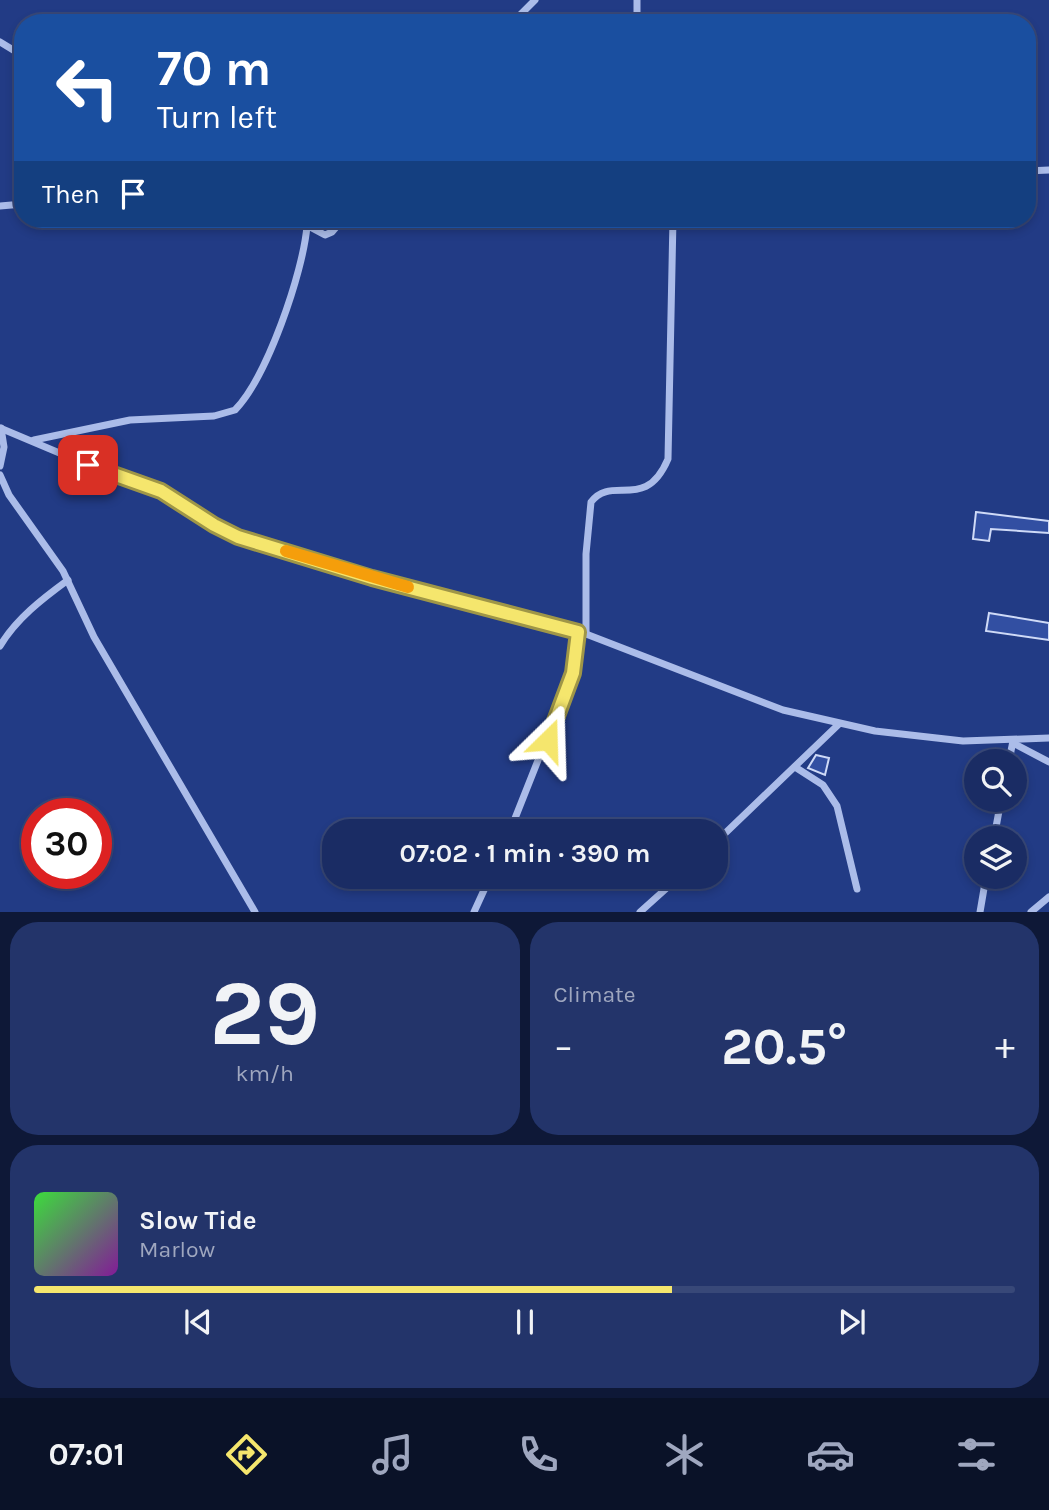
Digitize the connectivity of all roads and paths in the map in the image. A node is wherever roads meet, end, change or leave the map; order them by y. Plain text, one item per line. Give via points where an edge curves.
1 (535, 0) edge
2 (521, 14) edge
3 (306, 228) edge
4 (312, 228) edge
5 (335, 228) edge
6 (673, 228) edge
7 (0, 428) edge
8 (33, 440) junction
9 (0, 466) edge
10 (0, 475) edge
11 (68, 580) junction
12 (578, 632) junction
13 (586, 634) junction
14 (0, 646) edge
15 (839, 724) junction
16 (1049, 738) edge
17 (1013, 741) junction
18 (1011, 749) edge
19 (1049, 762) edge
20 (795, 767) junction
21 (515, 819) edge
22 (728, 831) edge
23 (485, 889) edge
24 (666, 889) edge
25 (857, 889) dead end
26 (984, 889) edge
27 (1049, 897) edge
28 (255, 912) edge
29 (474, 912) edge
30 (640, 912) edge
31 (980, 912) edge
32 (1031, 912) edge

1 - 2 street
3 - 8 street via 289,298 268,355 235,410 214,416 130,420
4 - 5 street via 326,234
6 - 13 street via 668,459 652,485 598,495 591,502
7 - 8 street
7 - 9 street via 4,447
8 - 12 street via 161,491 238,537
10 - 11 street
11 - 14 street via 25,615
11 - 28 street via 94,637
12 - 13 street
12 - 21 street via 573,673
13 - 15 street via 748,699
15 - 17 street via 963,741
15 - 20 street
16 - 17 street
17 - 18 street
17 - 19 street
20 - 22 street
20 - 25 street via 823,785 837,806
23 - 29 street
24 - 30 street
26 - 31 street
27 - 32 street

